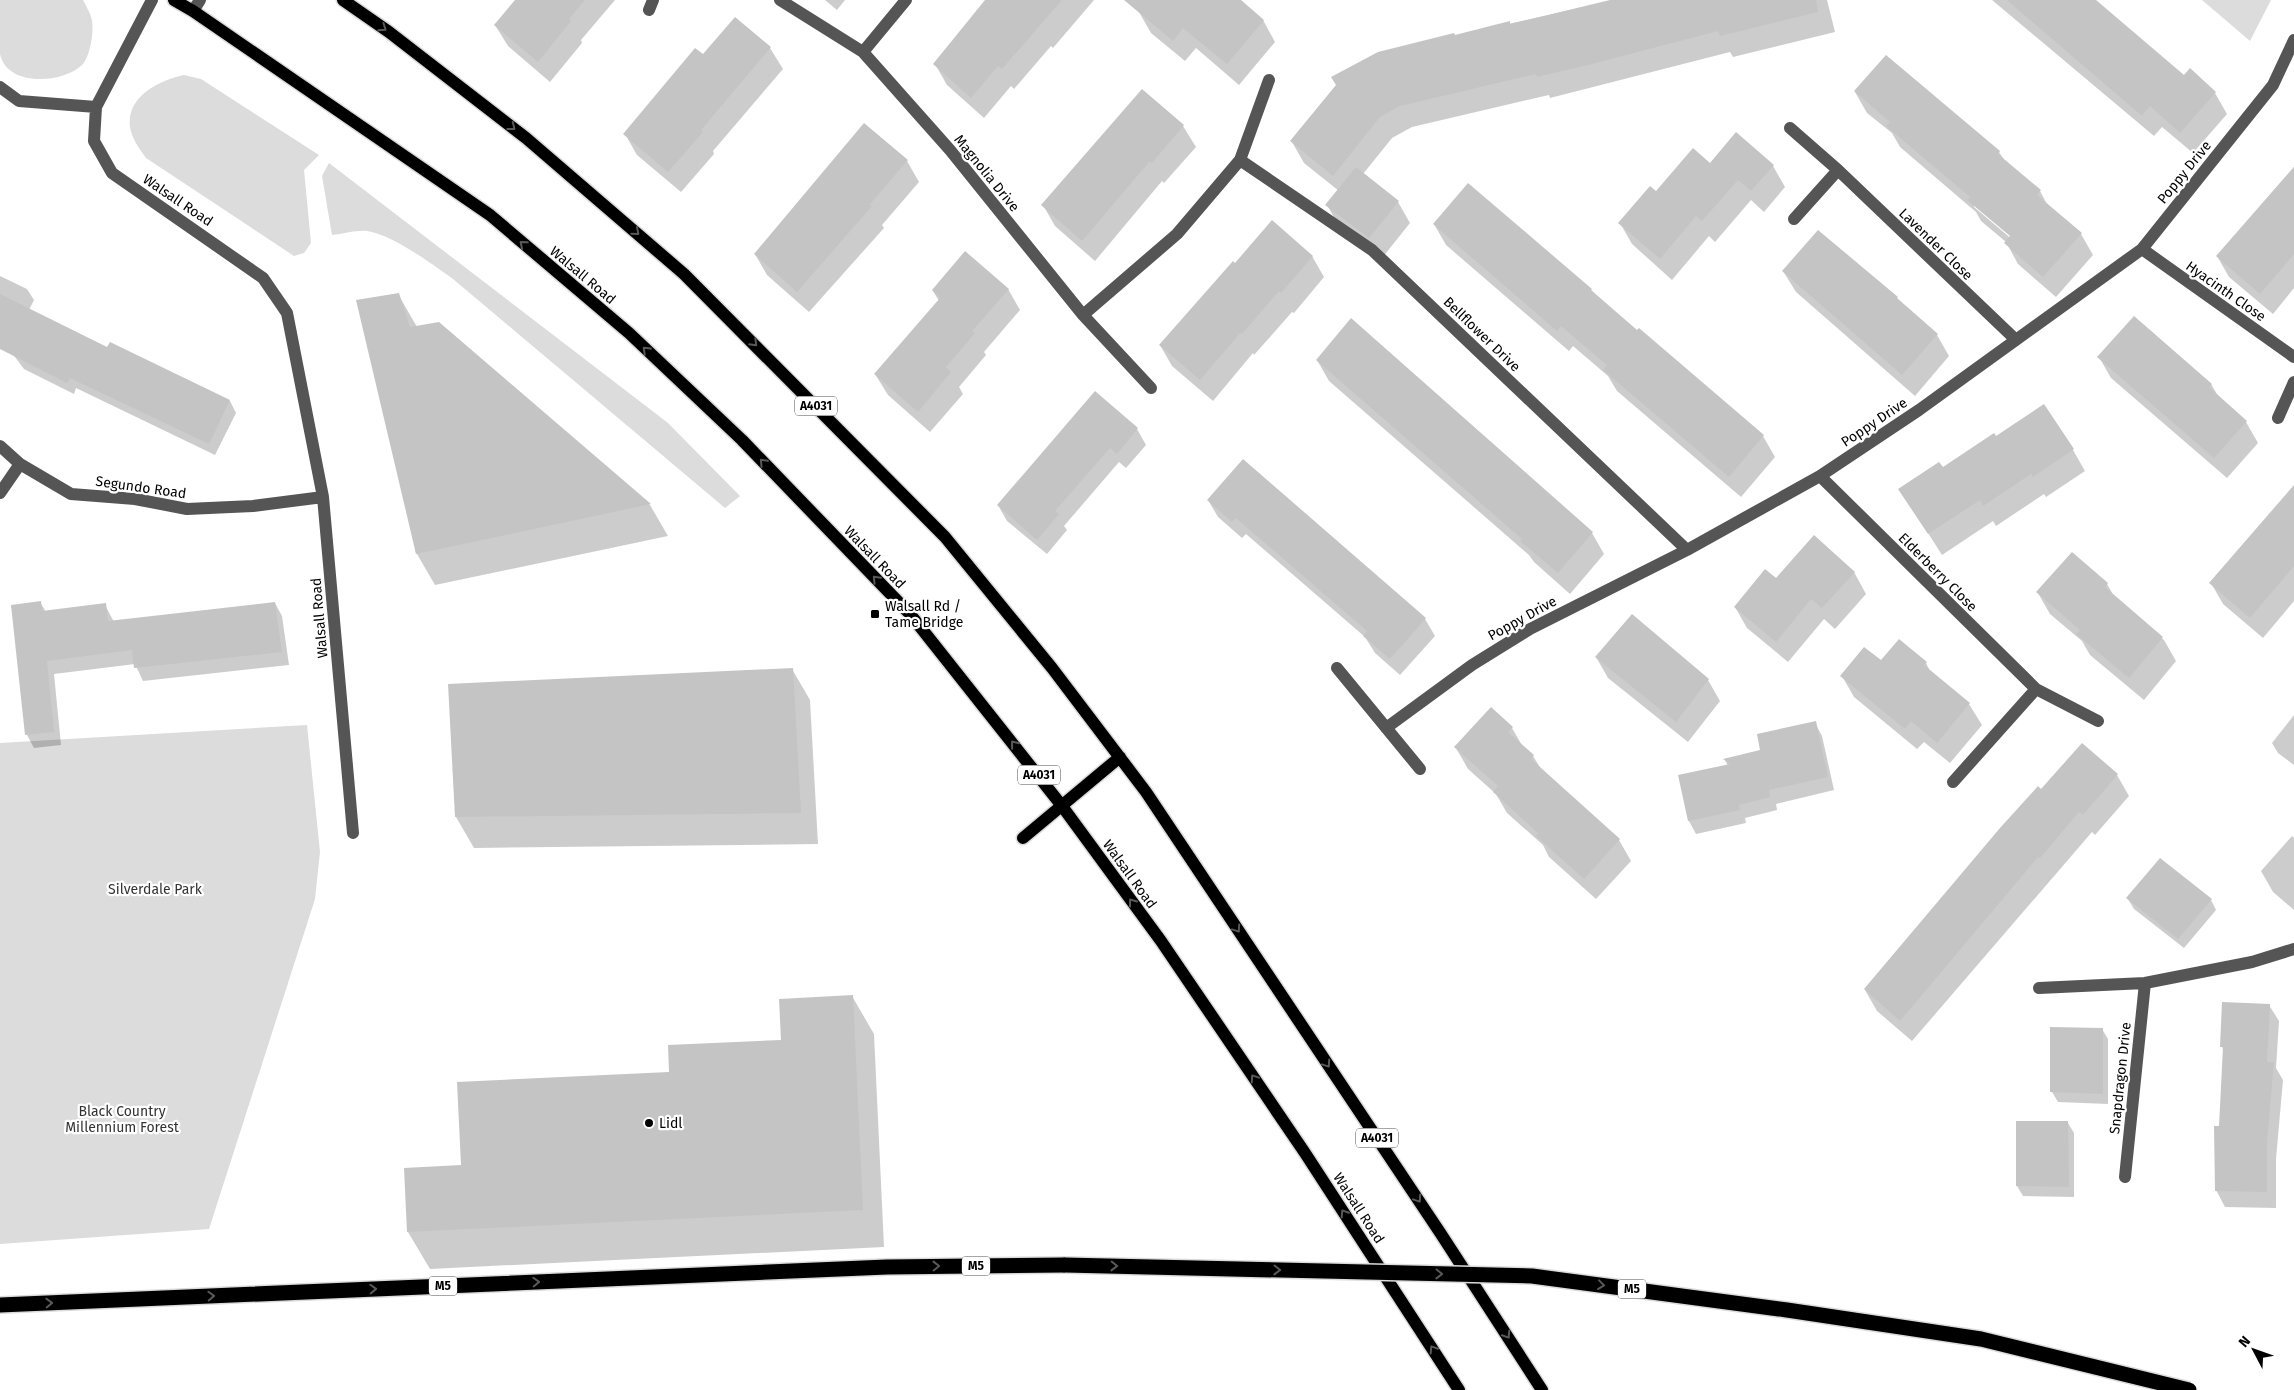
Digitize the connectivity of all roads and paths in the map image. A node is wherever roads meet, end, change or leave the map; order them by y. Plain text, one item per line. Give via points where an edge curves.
1 (152, 0) edge
2 (174, 0) edge
3 (343, 0) edge
4 (780, 0) edge
5 (906, 0) edge
6 (197, 6) edge
7 (2294, 40) edge
8 (863, 52) junction
9 (1270, 80) dead end
10 (0, 87) edge
11 (96, 107) junction
12 (1790, 128) dead end
13 (1240, 160) junction
14 (1838, 170) junction
15 (1794, 218) dead end
16 (2142, 249) junction
17 (1083, 315) junction
18 (2015, 339) junction
19 (2294, 357) edge
20 (2294, 382) edge
21 (1151, 388) dead end
22 (2278, 418) dead end
23 (0, 446) edge
24 (20, 464) junction
25 (1820, 476) junction
26 (0, 493) edge
27 (323, 497) junction
28 (1687, 550) junction
29 (1337, 668) dead end
30 (2036, 689) junction
31 (2098, 721) dead end
32 (1386, 728) junction
33 (1120, 757) junction
34 (1420, 769) dead end
35 (1953, 782) dead end
36 (1062, 806) junction
37 (354, 832) dead end
38 (1023, 838) dead end
39 (2294, 949) edge
40 (2145, 983) junction
41 (2039, 988) dead end
42 (2125, 1177) dead end
43 (0, 1305) edge
44 (1460, 1390) edge
45 (1542, 1390) edge
46 (2189, 1390) edge

1 - 11 street, Walsall Road
2 - 6 main road, Walsall Road / A4031
3 -> 33 main road, A4031 via 526,138 684,274 945,537
4 - 8 street, Magnolia Drive
5 - 8 street
36 -> 6 main road, Walsall Road / A4031 via 910,614 742,440 629,333 490,215
7 - 16 street, Poppy Drive via 2273,85
8 - 17 street, Magnolia Drive via 950,150
9 - 13 street
10 - 11 street via 19,101
11 - 27 street, Walsall Road via 94,141 112,173 263,278 288,314
12 - 14 street, Lavender Close
13 - 17 street via 1177,234
13 - 28 street, Bellflower Drive via 1372,250
14 - 15 street
14 - 18 street, Lavender Close
16 - 18 street, Poppy Drive
16 - 19 street, Hyacinth Close
17 - 21 street, Magnolia Drive
18 - 25 street, Poppy Drive via 1919,410
20 - 22 street
23 - 24 street, Segundo Road
24 - 26 street
24 - 27 street, Segundo Road via 71,494 135,499 187,509 253,506
25 - 28 street, Poppy Drive
25 - 30 street, Elderberry Close
27 - 37 street, Walsall Road
28 - 32 street, Poppy Drive via 1530,629 1472,665
29 - 32 street
30 - 31 street, Elderberry Close
30 - 35 street
32 - 34 street
33 - 36 main road
33 -> 45 main road, A4031
36 - 38 main road
44 -> 36 main road, Walsall Road / A4031 via 1306,1153 1161,941
39 - 40 street via 2252,962
40 - 41 street
40 - 42 street, Snapdragon Drive
43 -> 46 highway, M5, bridge via 887,1266 1065,1265 1532,1276 1981,1339

